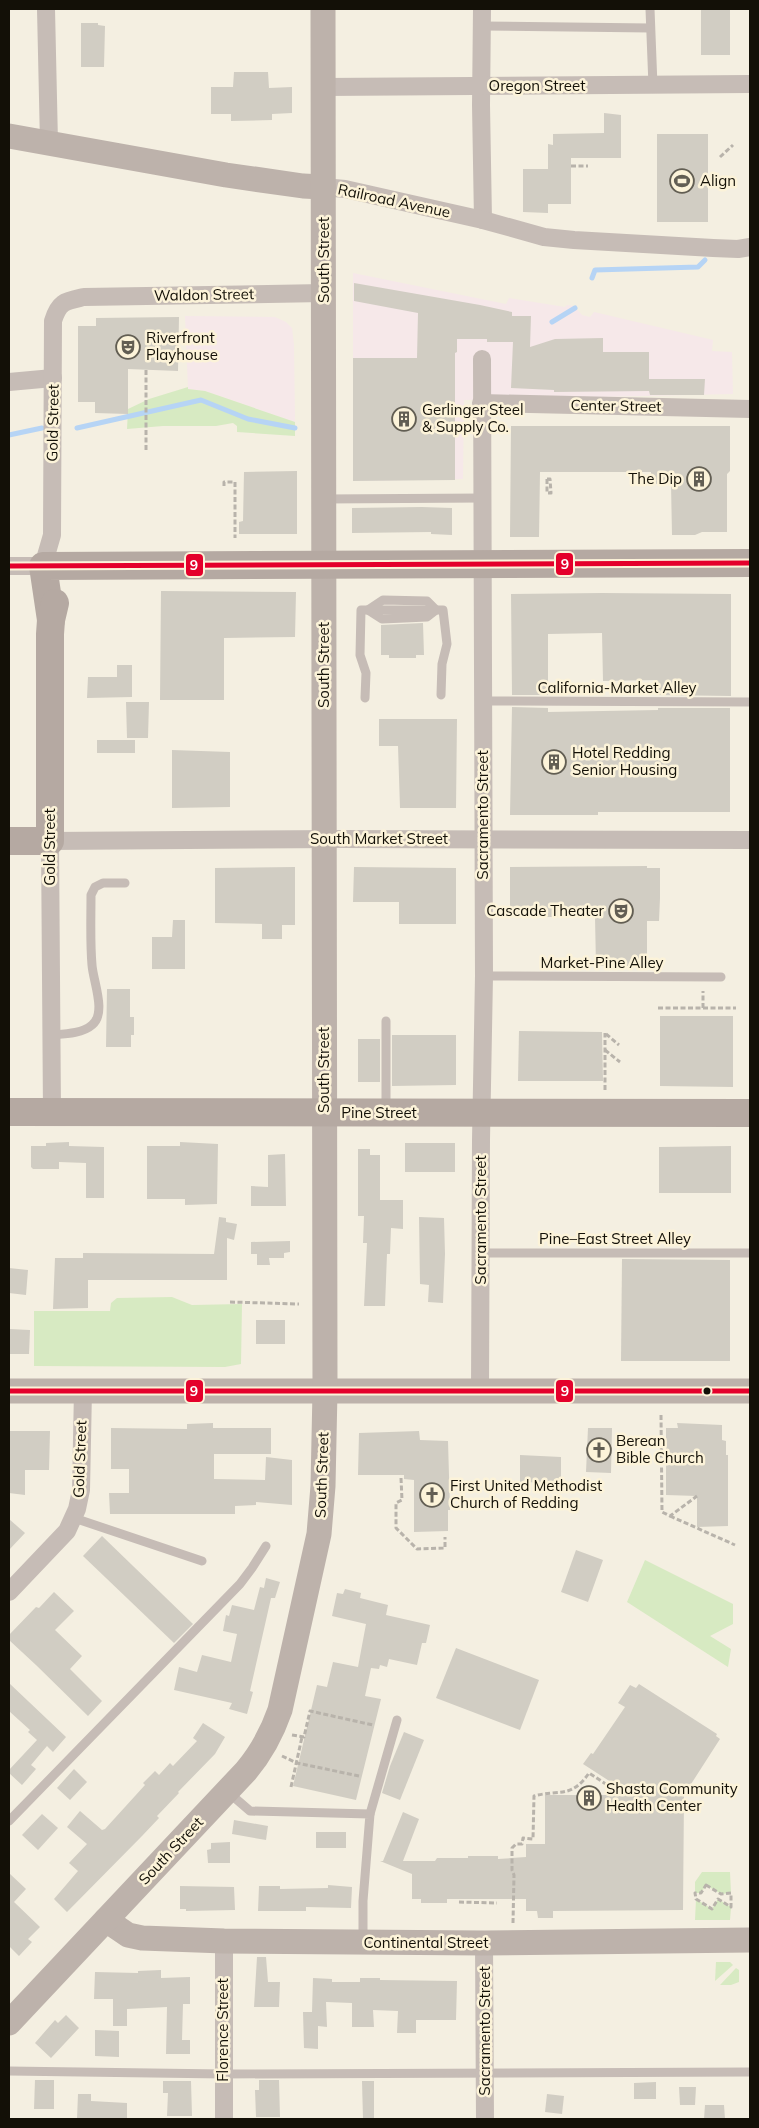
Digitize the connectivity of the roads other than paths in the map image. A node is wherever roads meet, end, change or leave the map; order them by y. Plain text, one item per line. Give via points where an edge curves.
1 (46, 9) edge
2 (323, 9) edge
3 (650, 9) edge
4 (482, 17) edge
5 (650, 28) junction
6 (750, 84) edge
7 (482, 86) junction
8 (653, 86) junction
9 (323, 87) junction
10 (9, 136) edge
11 (49, 143) junction
12 (323, 187) junction
13 (483, 220) junction
14 (750, 247) edge
15 (324, 293) junction
16 (84, 296) joint
17 (482, 359) dead end
18 (54, 378) junction
19 (9, 382) edge
20 (481, 403) junction
21 (750, 409) edge
22 (484, 498) junction
23 (324, 499) junction
24 (483, 563) junction
25 (750, 563) edge
26 (325, 564) junction
27 (111, 565) junction
28 (9, 566) edge
29 (43, 566) junction
30 (51, 620) junction
31 (441, 695) dead end
32 (365, 698) dead end
33 (483, 701) junction
34 (750, 702) edge
35 (323, 839) junction
36 (484, 839) junction
37 (750, 840) edge
38 (9, 841) edge
39 (50, 841) junction
40 (125, 883) dead end
41 (484, 976) junction
42 (721, 977) dead end
43 (386, 1021) dead end
44 (51, 1035) junction
45 (9, 1112) edge
46 (52, 1112) junction
47 (324, 1113) junction
48 (386, 1113) junction
49 (482, 1113) junction
50 (750, 1113) edge
51 (481, 1253) junction
52 (750, 1254) edge
53 (83, 1390) junction
54 (9, 1391) edge
55 (325, 1391) junction
56 (480, 1391) junction
57 (750, 1391) edge
58 (74, 1518) junction
59 (266, 1546) dead end
60 (202, 1561) dead end
61 (9, 1592) edge
62 (397, 1720) dead end
63 (227, 1792) junction
64 (370, 1814) junction
65 (9, 1821) edge
66 (106, 1920) junction
67 (750, 1940) edge
68 (224, 1941) junction
69 (363, 1942) junction
70 (484, 1943) junction
71 (9, 2023) edge
72 (9, 2071) edge
73 (485, 2072) junction
74 (750, 2072) edge
75 (223, 2074) junction
76 (224, 2119) edge
77 (486, 2119) edge

1 - 11 street
2 - 9 street, South Street
3 - 5 lane
4 - 5 lane
4 - 7 street
5 - 8 lane
6 - 8 street, Oregon Street
7 - 8 street, Oregon Street
7 - 9 street, Oregon Street
7 - 13 street
9 - 12 street, South Street
10 - 11 street, Railroad Avenue
11 - 12 street, Railroad Avenue via 226,175
12 - 13 street, Railroad Avenue
12 - 15 street, South Street
13 - 14 street, Railroad Avenue via 544,236 574,240
15 - 16 street, Waldon Street
15 - 23 street, South Street
16 - 18 street, Gold Street via 64,302 53,320
17 - 20 street, Sacramento Street
18 - 19 street
18 - 29 street, Gold Street via 52,535
20 - 21 street, Center Street
20 - 22 street, Sacramento Street
22 - 23 lane
22 - 24 street, Sacramento Street
23 - 26 street, South Street
24 - 25 main road
24 - 26 main road
24 - 33 street, Sacramento Street
26 - 27 main road
26 - 35 street, South Street
27 - 29 main road
27 - 30 main road, Gold Street via 77,574 56,600
28 - 29 street
29 - 30 main road
30 - 39 main road, Gold Street
31 - 32 lane via 442,664 447,644 443,610 361,610 360,655 366,673
33 - 34 lane, California-Market Alley
33 - 36 street, Sacramento Street
35 - 36 street, South Market Street
35 - 39 street, South Market Street
35 - 47 street, South Street
36 - 37 street, South Market Street
36 - 41 street, Sacramento Street
38 - 39 main road, South Market Street
39 - 44 street, Gold Street
40 - 44 lane via 103,883 95,887 91,895 92,967 98,988 96,1021 82,1030
41 - 42 lane, Market-Pine Alley
41 - 49 street, Sacramento Street
43 - 48 lane
44 - 46 street, Gold Street
45 - 46 main road, Pine Street
46 - 47 main road, Pine Street
47 - 48 main road, Pine Street
47 - 55 street, South Street
48 - 49 main road, Pine Street
49 - 50 main road, Pine Street
49 - 51 street, Sacramento Street
51 - 52 lane, Pine–East Street Alley
51 - 56 street, Sacramento Street
53 - 54 street
53 - 55 street
53 - 58 street, Gold Street via 81,1490
55 - 56 street
55 - 63 street, South Street via 324,1486 319,1534 285,1689 265,1747
56 - 57 street
58 - 60 lane
58 - 61 street, Gold Street via 67,1531
59 - 65 lane via 240,1584
62 - 64 lane
63 - 64 lane via 250,1811
63 - 66 street, South Street
64 - 69 lane
66 - 68 street, Continental Street via 128,1935 142,1938
66 - 71 street, South Street
67 - 70 street, Continental Street
68 - 69 street, Continental Street
68 - 75 street, Florence Street
69 - 70 street, Continental Street
70 - 73 street, Sacramento Street
72 - 75 lane
73 - 74 lane
73 - 75 lane
73 - 77 street, Sacramento Street
75 - 76 street, Florence Street

